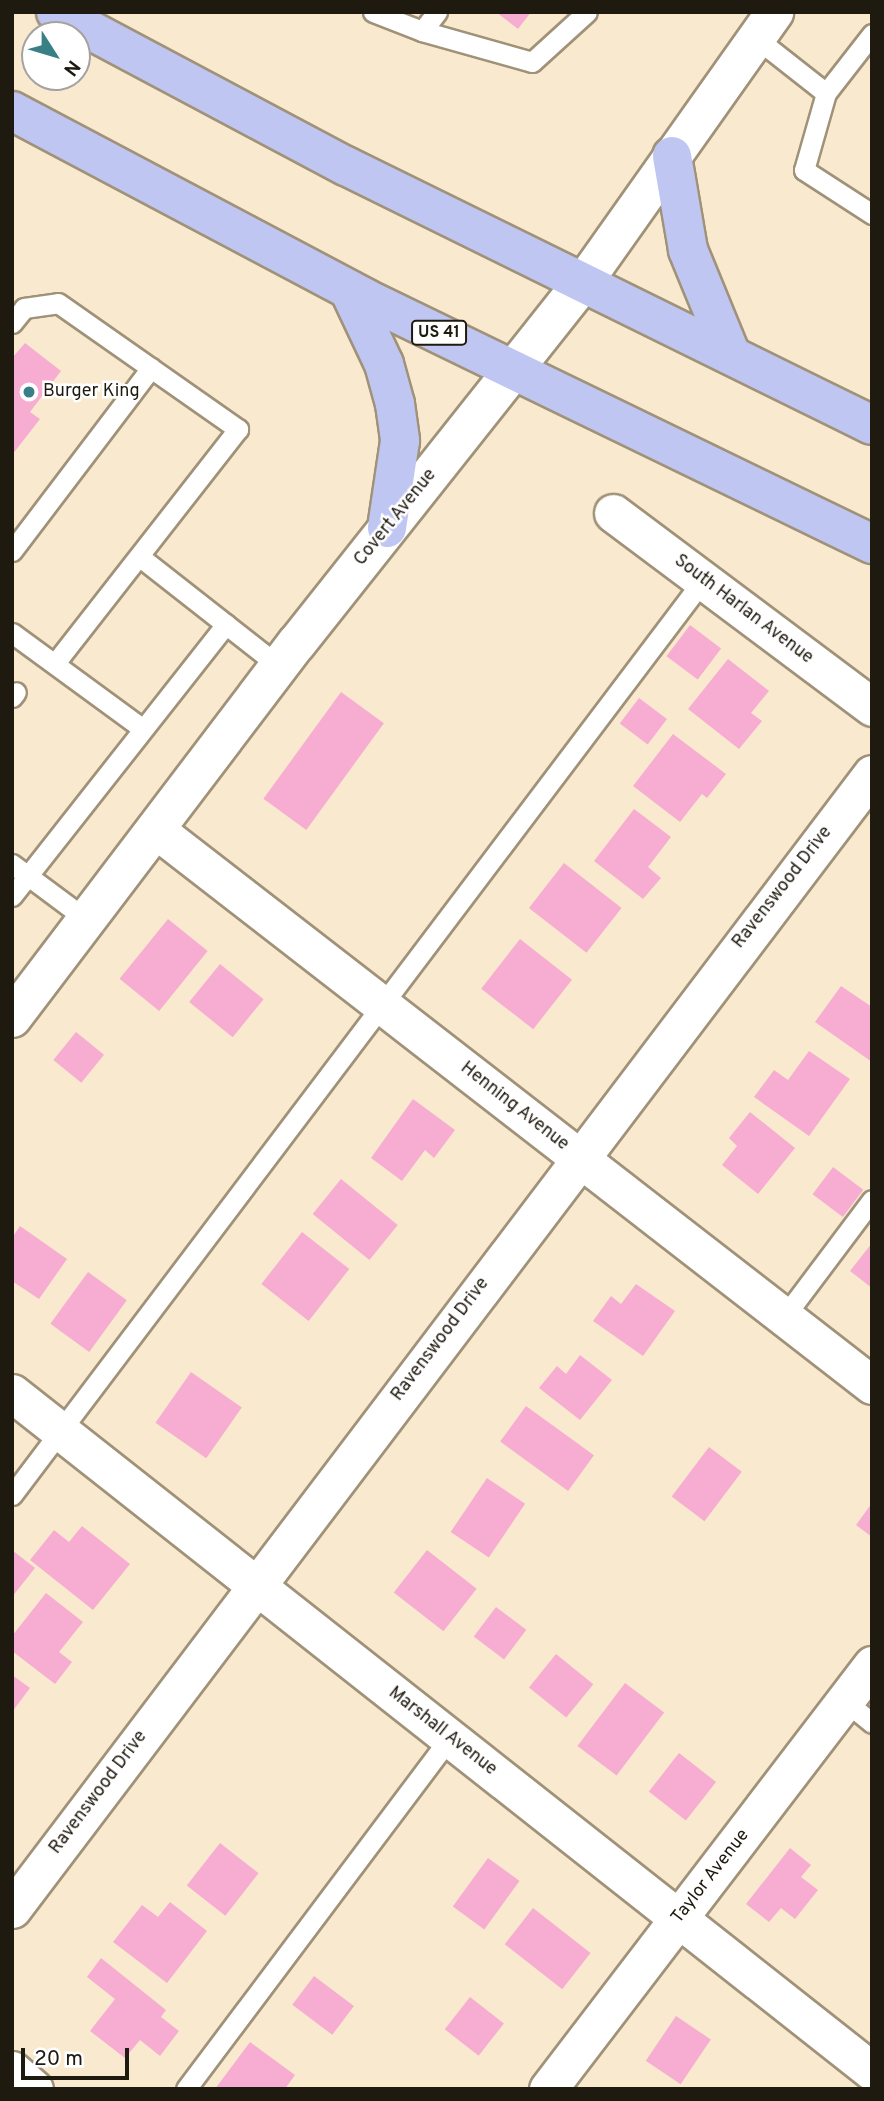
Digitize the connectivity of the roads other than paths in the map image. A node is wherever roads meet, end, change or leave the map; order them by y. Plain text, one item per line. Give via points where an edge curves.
1 (56, 12) edge
2 (373, 12) edge
3 (437, 12) edge
4 (586, 12) edge
5 (765, 25) edge
6 (422, 31) junction
7 (870, 39) edge
8 (826, 93) junction
9 (12, 111) edge
10 (672, 156) junction
11 (872, 214) edge
12 (583, 282) junction
13 (349, 290) junction
14 (12, 323) edge
15 (731, 355) junction
16 (151, 369) junction
17 (517, 370) junction
18 (872, 425) edge
19 (613, 513) dead end
20 (387, 528) junction
21 (872, 544) edge
22 (12, 551) edge
23 (140, 557) junction
24 (703, 580) junction
25 (226, 624) junction
26 (12, 633) edge
27 (57, 662) junction
28 (279, 666) junction
29 (872, 707) edge
30 (142, 728) junction
31 (872, 774) edge
32 (155, 829) junction
33 (20, 870) edge
34 (12, 896) edge
35 (86, 920) junction
36 (382, 1004) junction
37 (12, 1018) edge
38 (579, 1157) junction
39 (872, 1200) edge
40 (784, 1317) junction
41 (872, 1385) edge
42 (12, 1393) edge
43 (61, 1430) junction
44 (12, 1495) edge
45 (256, 1584) junction
46 (872, 1665) edge
47 (858, 1712) edge
48 (450, 1738) junction
49 (12, 1909) edge
50 (679, 1918) junction
51 (12, 2070) edge
52 (872, 2071) edge
53 (34, 2089) edge
54 (187, 2089) edge
55 (548, 2089) edge

1 - 12 highway via 346,166
2 - 6 lane
3 - 6 lane
4 - 6 lane via 532,62
5 - 8 lane
5 - 10 street, Covert Avenue
7 - 8 lane
8 - 11 lane via 804,170
9 - 13 highway, US 41
10 - 12 street, Covert Avenue
10 - 15 highway via 688,250
12 - 15 highway
12 - 17 main road, Covert Avenue
13 - 17 highway, US 41
13 - 20 highway via 384,364 395,404 400,441
14 - 16 lane via 24,308 58,303
15 - 18 highway
16 - 22 lane
16 - 23 lane via 238,429
17 - 20 main road, Covert Avenue
17 - 21 highway, US 41
19 - 24 street, South Harlan Avenue
20 - 28 main road, Covert Avenue
23 - 25 lane
23 - 27 lane
24 - 29 street, South Harlan Avenue
24 - 36 lane
25 - 28 lane
25 - 30 lane
26 - 27 lane
27 - 30 lane
28 - 32 main road, Covert Avenue
30 - 33 lane
31 - 38 street, Ravenswood Drive
32 - 35 main road, Covert Avenue
32 - 36 street, Henning Avenue
33 - 34 lane
33 - 35 lane
35 - 37 main road, Covert Avenue
36 - 38 street, Henning Avenue
36 - 43 lane
38 - 40 street, Henning Avenue
38 - 45 street, Ravenswood Drive
39 - 40 lane
40 - 41 street, Henning Avenue
42 - 43 street, Marshall Avenue
43 - 44 lane
43 - 45 street, Marshall Avenue
45 - 48 street, Marshall Avenue
45 - 49 street, Ravenswood Drive
46 - 47 street, Taylor Avenue
47 - 50 street, Taylor Avenue
48 - 50 street, Marshall Avenue
48 - 54 lane
50 - 52 street, Marshall Avenue
50 - 55 street, Taylor Avenue
51 - 53 street

